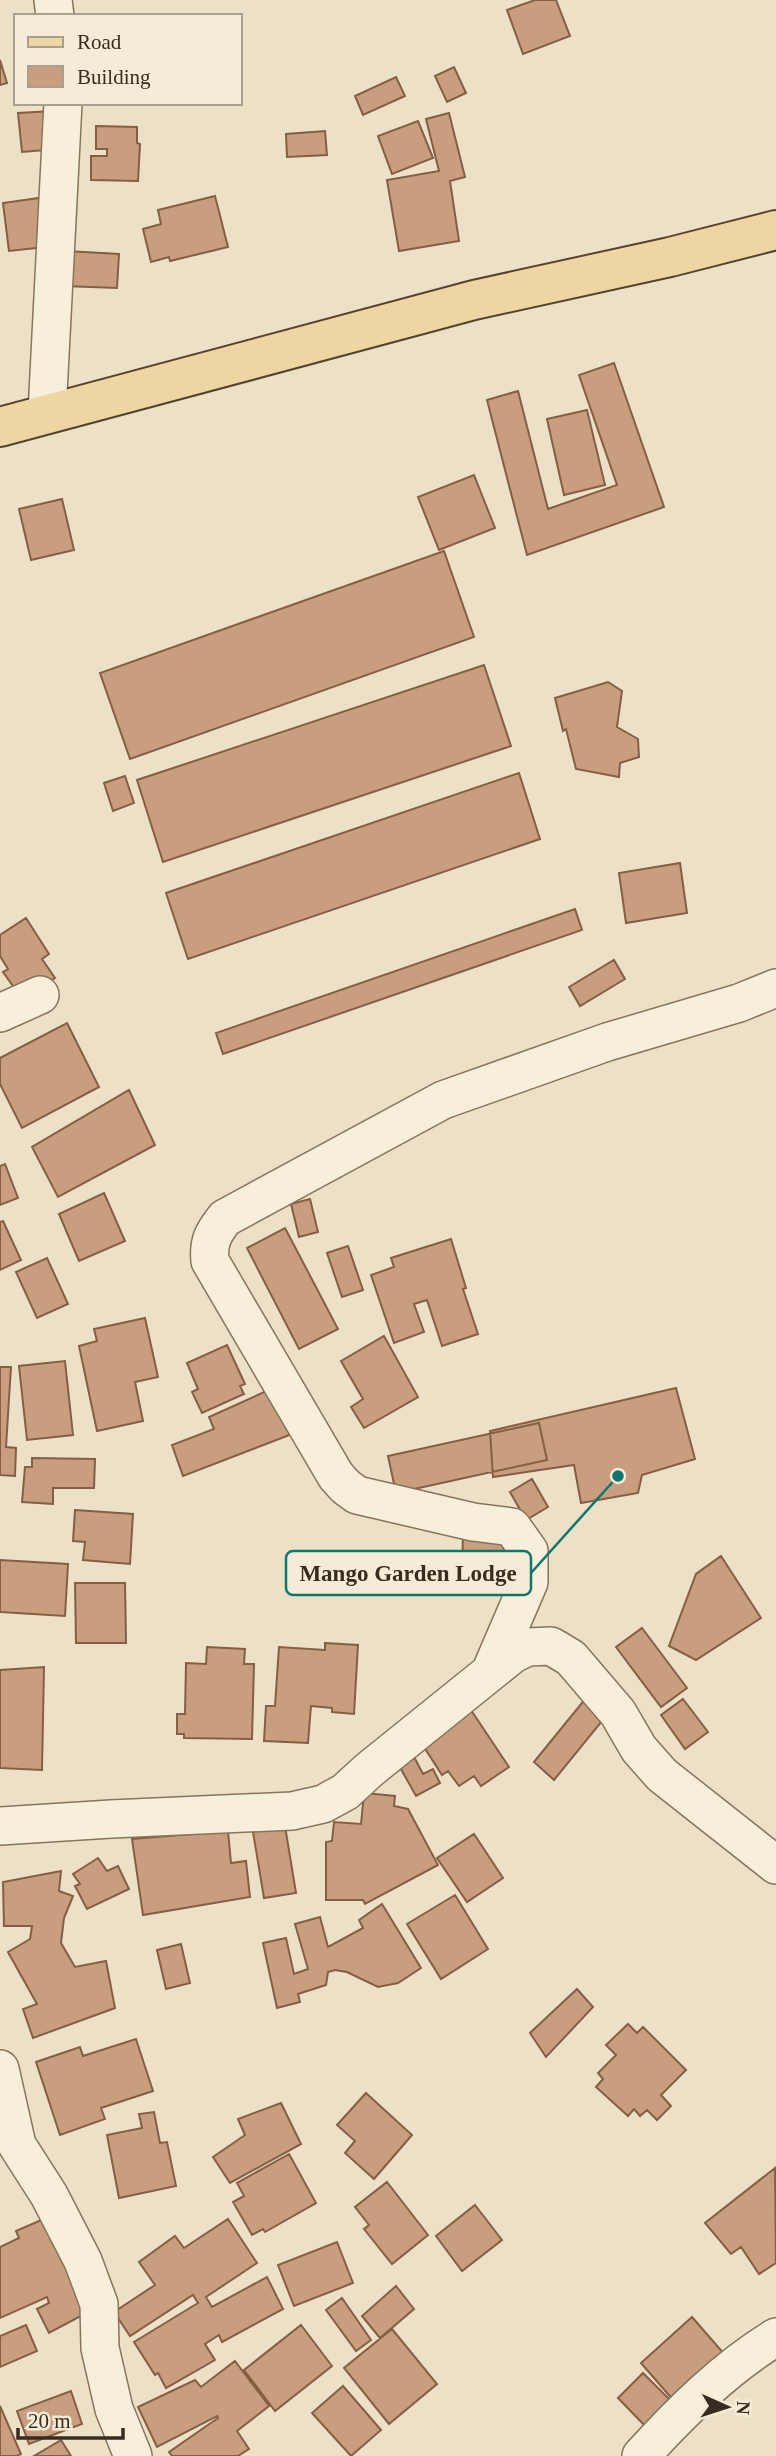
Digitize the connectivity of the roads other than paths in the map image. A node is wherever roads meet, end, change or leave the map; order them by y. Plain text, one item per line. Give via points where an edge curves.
1 (63, 105) edge
2 (776, 230) edge
3 (47, 413) junction
4 (0, 427) edge
5 (776, 988) edge
6 (40, 995) dead end
7 (0, 1013) edge
8 (492, 1668) junction
9 (0, 1826) edge
10 (772, 1853) edge
11 (0, 2069) edge
12 (776, 2337) edge
13 (132, 2456) edge
14 (641, 2456) edge

1 - 3 street
2 - 3 main road via 474,300
3 - 4 main road
5 - 8 street via 443,1100 225,1218 211,1236 210,1261 346,1487 357,1495 512,1527 529,1551 529,1582
6 - 7 street
8 - 9 street via 345,1792 323,1804 292,1811
8 - 10 street via 528,1647 551,1646 571,1658 662,1775
11 - 13 street via 17,2145 49,2195 99,2304 100,2348 114,2409
12 - 14 street via 727,2371

